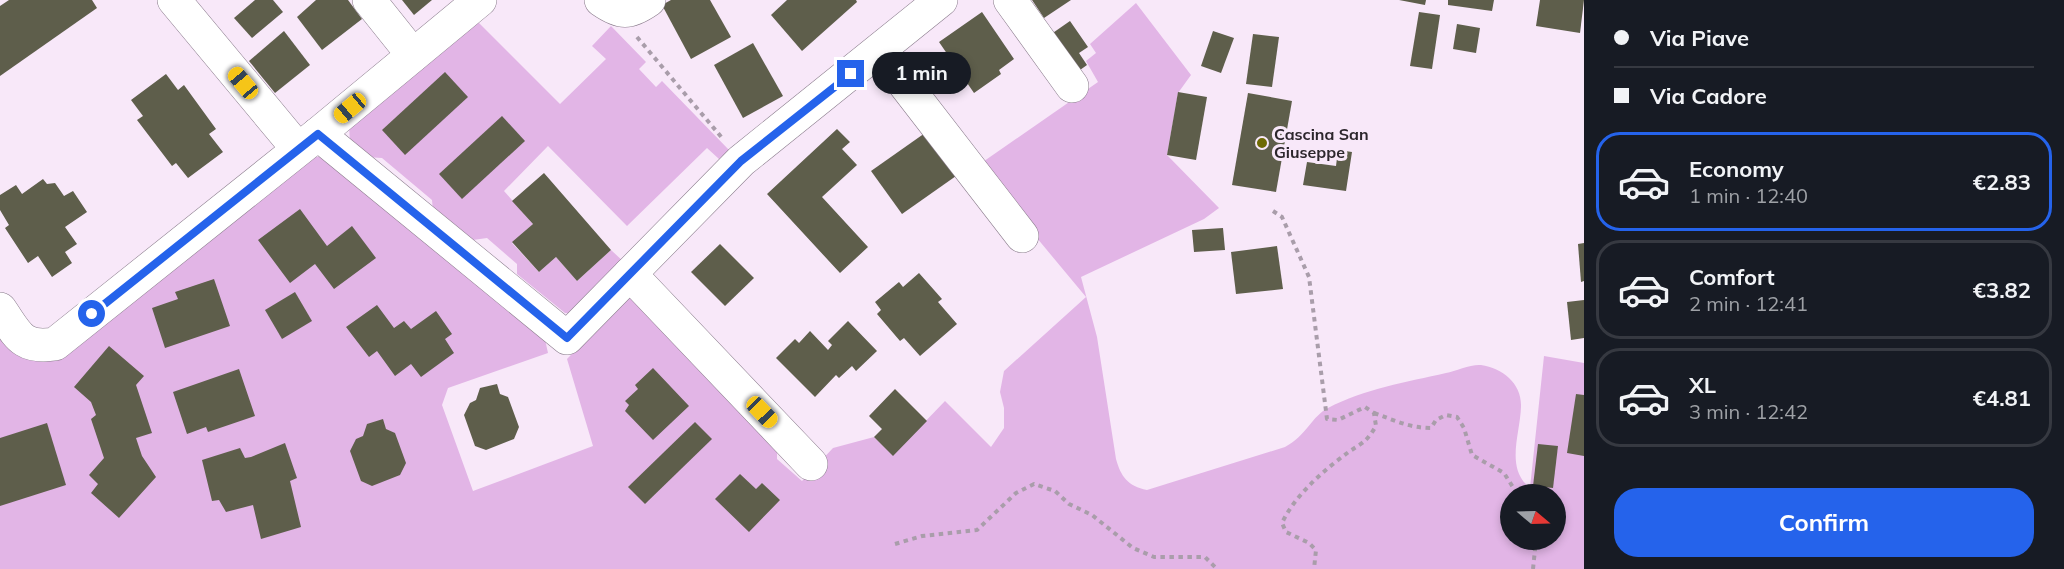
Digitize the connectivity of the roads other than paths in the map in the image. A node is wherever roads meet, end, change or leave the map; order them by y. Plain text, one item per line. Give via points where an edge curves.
1 (174, 0) edge
2 (369, 0) edge
3 (480, 0) edge
4 (650, 0) edge
5 (941, 0) edge
6 (1010, 0) edge
7 (608, 6) edge
8 (879, 51) junction
9 (413, 55) junction
10 (1072, 86) dead end
11 (308, 142) junction
12 (1022, 236) dead end
13 (630, 274) junction
14 (0, 309) edge
15 (811, 464) dead end

1 - 11 street
2 - 9 street
3 - 9 street
4 - 7 street via 633,10
5 - 8 street
6 - 10 street
8 - 12 street
8 - 13 street via 741,161
9 - 11 street
11 - 13 street via 567,338
11 - 14 street via 55,344 36,347 21,339
13 - 15 street

